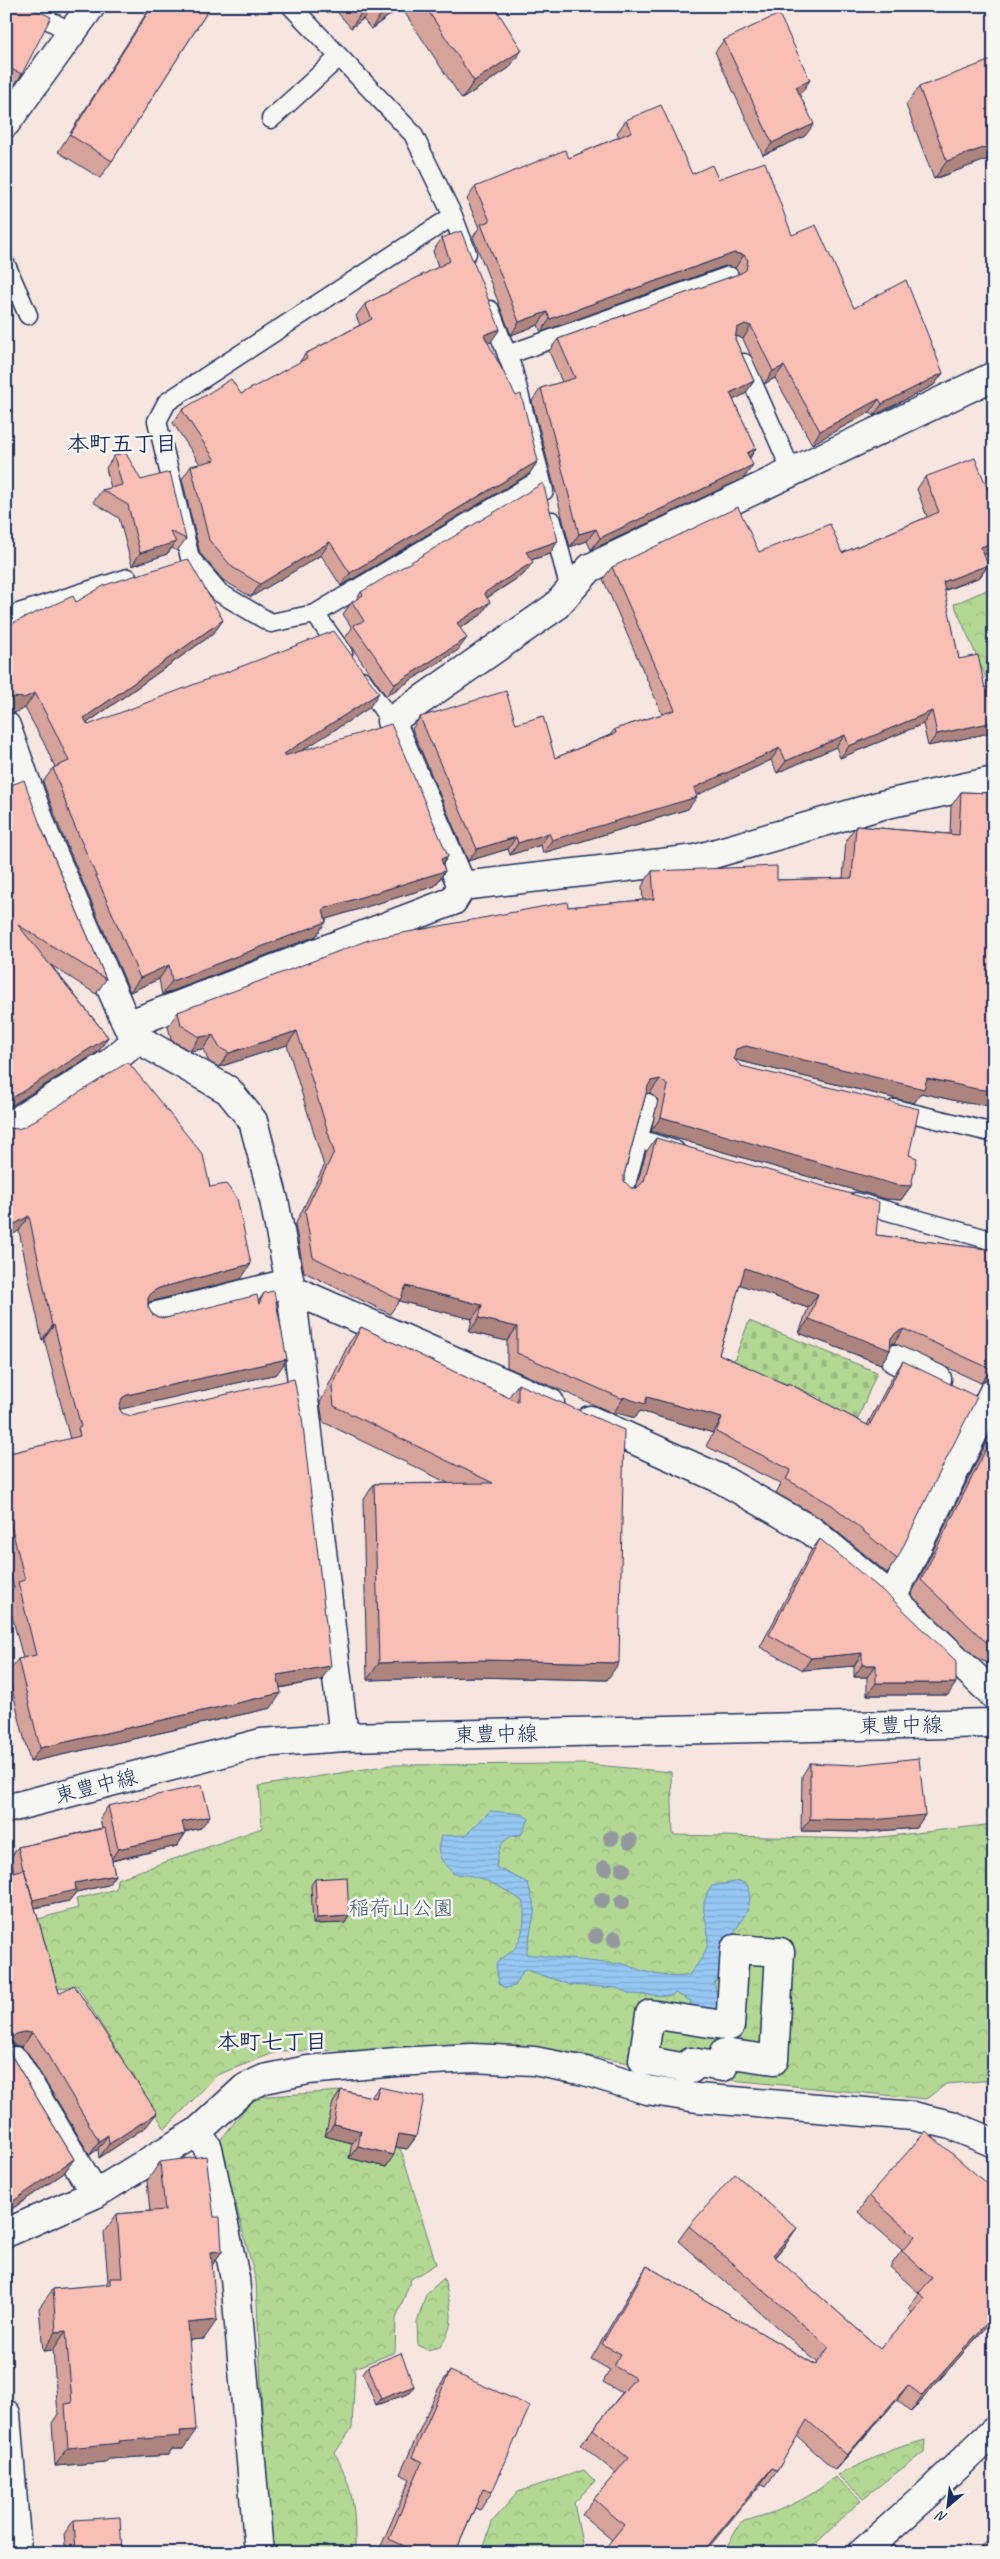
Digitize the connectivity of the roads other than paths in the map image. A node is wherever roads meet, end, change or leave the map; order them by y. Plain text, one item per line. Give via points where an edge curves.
1 (22, 6) edge
2 (91, 6) edge
3 (290, 6) edge
4 (73, 33) junction
5 (338, 58) junction
6 (271, 120) dead end
7 (6, 123) edge
8 (453, 216) junction
9 (6, 265) edge
10 (474, 269) edge
11 (729, 276) edge
12 (484, 295) edge
13 (28, 316) dead end
14 (736, 347) edge
15 (508, 355) junction
16 (994, 376) edge
17 (792, 472) junction
18 (541, 479) junction
19 (190, 558) junction
20 (172, 564) edge
21 (144, 573) edge
22 (570, 590) junction
23 (315, 614) junction
24 (6, 617) edge
25 (391, 721) junction
26 (6, 726) edge
27 (994, 781) edge
28 (462, 886) junction
29 (132, 1032) junction
30 (648, 1103) edge
31 (878, 1106) edge
32 (6, 1128) edge
33 (994, 1133) edge
34 (639, 1139) junction
35 (687, 1153) edge
36 (624, 1192) edge
37 (840, 1197) edge
38 (994, 1241) edge
39 (289, 1286) junction
40 (153, 1317) edge
41 (895, 1359) edge
42 (991, 1397) edge
43 (892, 1598) junction
44 (994, 1694) edge
45 (994, 1723) edge
46 (344, 1737) junction
47 (6, 1809) edge
48 (780, 1952) joint
49 (15, 2061) edge
50 (197, 2132) junction
51 (994, 2143) edge
52 (96, 2194) junction
53 (6, 2233) edge
54 (6, 2414) edge
55 (993, 2433) edge
56 (18, 2553) edge
57 (259, 2553) edge
58 (862, 2553) edge

1 - 4 lane
2 - 4 street
3 - 5 lane
4 - 7 street
5 - 6 lane
5 - 8 lane via 413,134
8 - 10 lane
8 - 19 lane via 166,402 158,421
9 - 13 lane
11 - 15 lane
12 - 15 lane
14 - 17 lane
15 - 18 lane
16 - 17 street
17 - 22 street via 590,568
18 - 22 lane
18 - 23 lane
19 - 20 lane
19 - 23 lane via 220,593 271,623
21 - 24 lane
22 - 25 street via 555,607
23 - 25 lane
25 - 28 street
26 - 29 street via 45,834
27 - 28 street via 882,805 696,858
28 - 29 street via 453,901
29 - 32 street via 111,1062
29 - 39 street via 228,1090 253,1121 274,1200
30 - 34 lane
31 - 33 lane
34 - 35 lane
34 - 36 lane
37 - 38 lane
39 - 40 street
39 - 43 street via 721,1479 812,1531
39 - 46 street via 292,1381
41 - 42 street
42 - 43 street
43 - 44 street
45 - 46 street, 東豊中線
46 - 47 street, 東豊中線 via 261,1743
48 - 48 street via 774,2060 724,2053 723,2067 691,2062 691,2069 643,2060 650,2014 730,2026 735,1949
49 - 52 street
50 - 51 street via 244,2088 264,2079 308,2070 472,2058 534,2061 585,2071 647,2090 697,2098 913,2116 951,2125
50 - 52 street
50 - 57 street via 208,2148 235,2278
52 - 53 street
54 - 56 street
55 - 58 street

